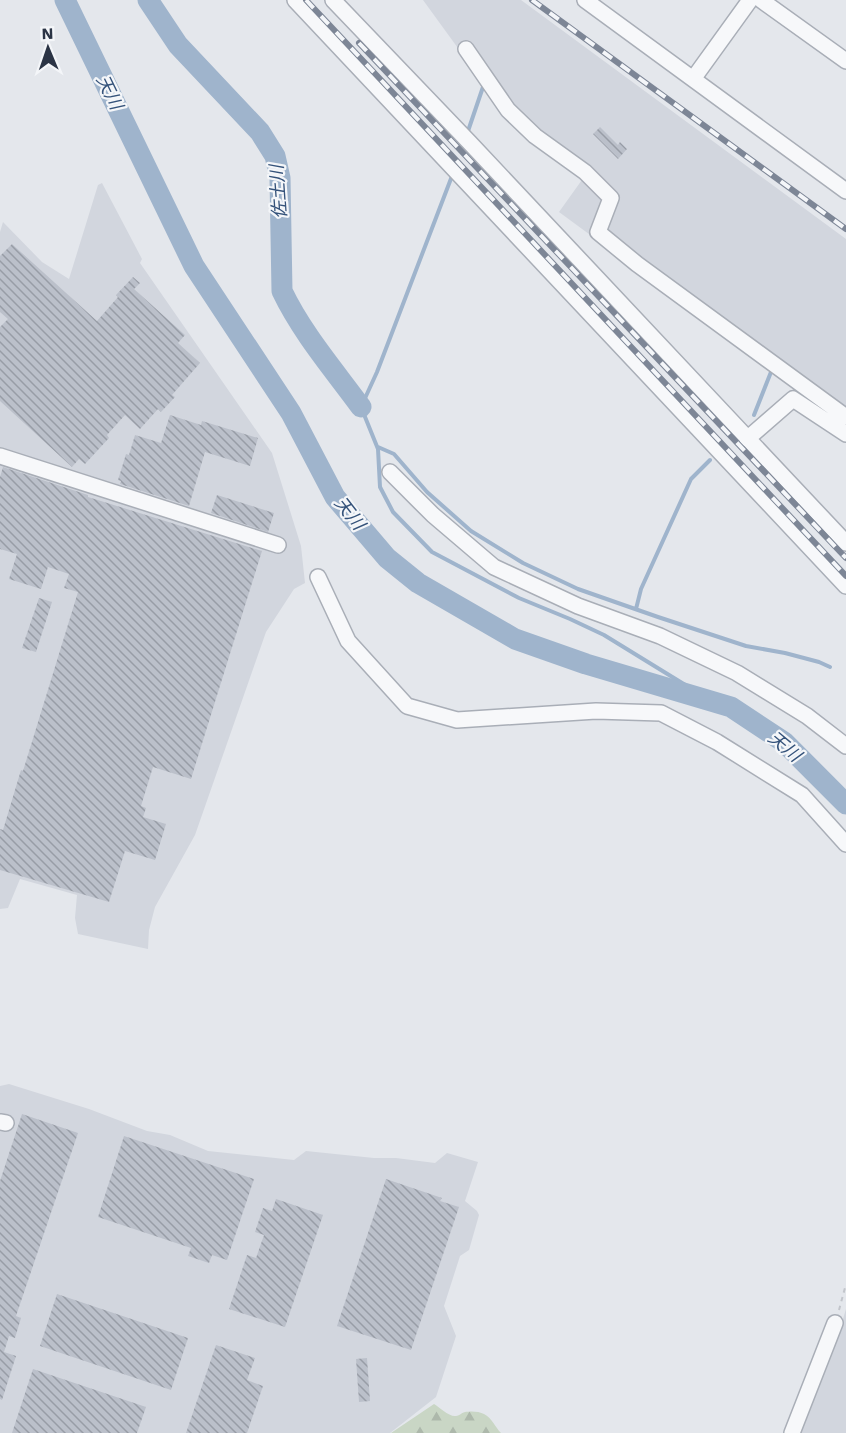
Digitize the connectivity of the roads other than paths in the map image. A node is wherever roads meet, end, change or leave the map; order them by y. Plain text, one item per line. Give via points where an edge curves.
1 (295, 0) edge
2 (333, 0) edge
3 (585, 0) edge
4 (750, 0) edge
5 (761, 0) edge
6 (466, 49) dead end
7 (846, 61) edge
8 (693, 79) junction
9 (846, 191) edge
10 (846, 417) edge
11 (846, 434) edge
12 (747, 439) junction
13 (0, 456) edge
14 (390, 472) dead end
15 (846, 543) edge
16 (278, 545) dead end
17 (318, 577) dead end
18 (846, 586) edge
19 (846, 746) edge
20 (846, 844) edge
21 (836, 1323) road end
22 (792, 1433) edge

1 - 18 street
2 - 12 street
3 - 8 street
4 - 8 street
5 - 7 street
6 - 10 street via 508,110 611,198 598,231
8 - 9 street
11 - 12 street via 793,399
12 - 15 street
13 - 16 street
14 - 19 street via 494,567 578,606 660,636 737,673 807,716
17 - 20 street via 348,641 407,706 457,720 596,711 661,713 717,742 802,795
21 - 22 street

